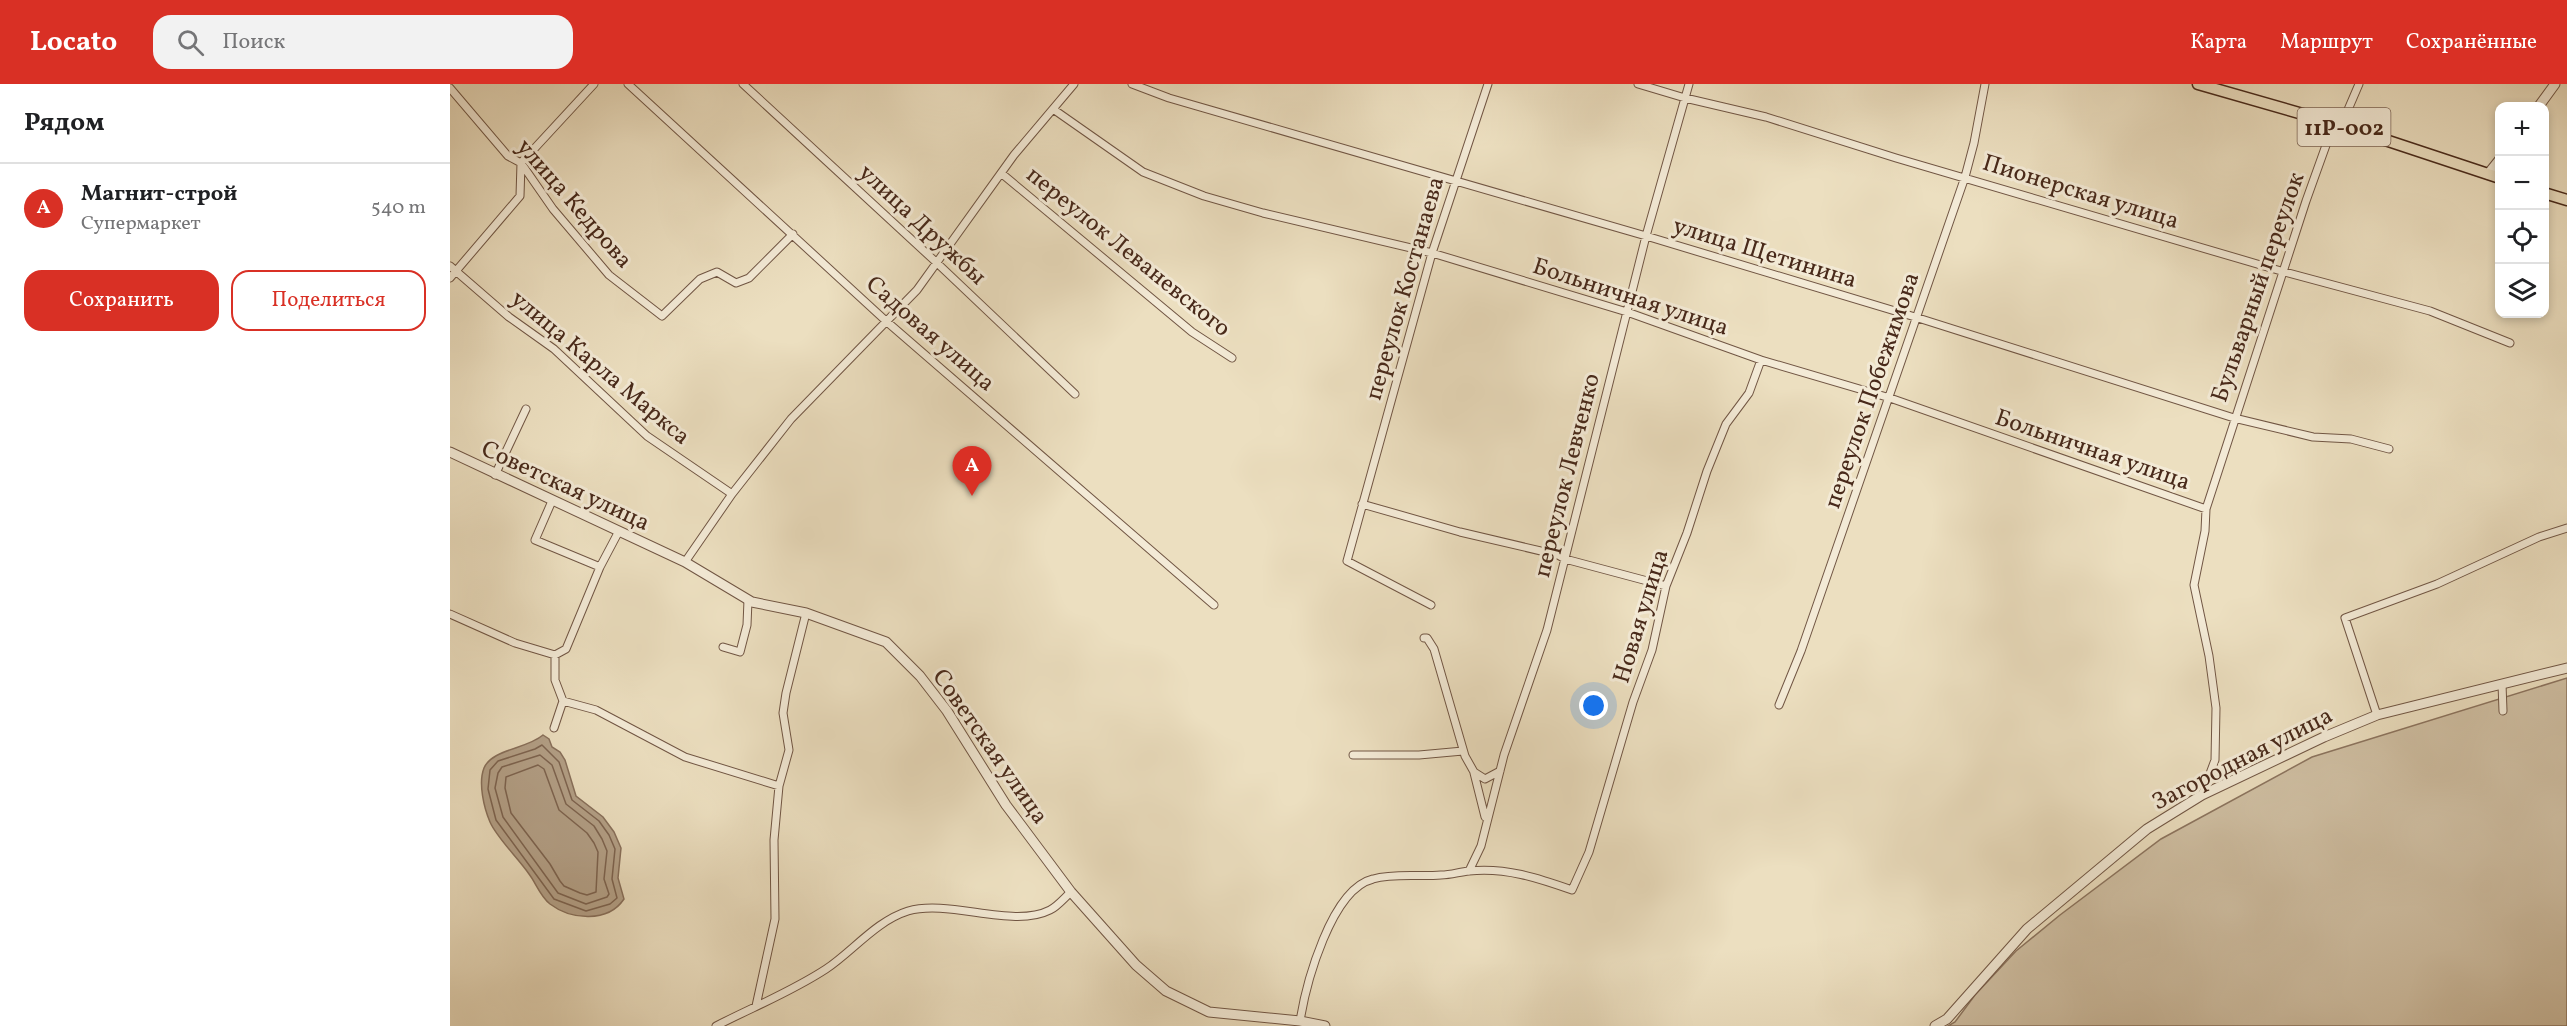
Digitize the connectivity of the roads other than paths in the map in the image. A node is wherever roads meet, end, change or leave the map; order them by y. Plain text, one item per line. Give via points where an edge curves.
1 (594, 84) edge
2 (628, 84) edge
3 (743, 84) edge
4 (1074, 84) edge
5 (1132, 84) edge
6 (1488, 84) edge
7 (1638, 84) edge
8 (1689, 84) edge
9 (1985, 84) edge
10 (2198, 84) edge
11 (2359, 84) edge
12 (2556, 84) edge
13 (450, 88) edge
14 (1685, 98) junction
15 (2542, 102) edge
16 (1053, 109) junction
17 (2334, 123) junction
18 (521, 163) junction
19 (2495, 164) edge
20 (1001, 173) junction
21 (2488, 174) junction
22 (1965, 177) junction
23 (2495, 177) edge
24 (1455, 180) junction
25 (2549, 195) edge
26 (2567, 200) edge
27 (793, 234) junction
28 (1646, 236) junction
29 (1432, 253) junction
30 (937, 262) junction
31 (453, 268) edge
32 (2281, 271) junction
33 (450, 278) edge
34 (1627, 312) junction
35 (1915, 317) junction
36 (886, 321) junction
37 (2510, 342) dead end
38 (1232, 358) dead end
39 (1761, 360) junction
40 (1075, 394) dead end
41 (1890, 398) junction
42 (526, 409) dead end
43 (2234, 418) junction
44 (2389, 449) dead end
45 (450, 452) edge
46 (495, 475) junction
47 (732, 494) junction
48 (552, 501) junction
49 (1362, 504) junction
50 (2206, 509) junction
51 (2567, 528) edge
52 (619, 531) junction
53 (1565, 559) junction
54 (685, 562) junction
55 (600, 567) junction
56 (1666, 586) junction
57 (748, 600) junction
58 (1214, 605) dead end
59 (1431, 605) dead end
60 (806, 613) junction
61 (450, 614) edge
62 (1424, 638) dead end
63 (723, 647) dead end
64 (555, 655) junction
65 (2567, 668) edge
66 (2502, 684) junction
67 (563, 700) junction
68 (1779, 705) dead end
69 (2503, 711) dead end
70 (2377, 715) junction
71 (554, 728) dead end
72 (1463, 750) junction
73 (1353, 755) dead end
74 (1500, 771) junction
75 (1474, 772) junction
76 (779, 786) junction
77 (2202, 795) junction
78 (1486, 823) junction
79 (1468, 871) junction
80 (1071, 892) junction
81 (756, 1006) junction
82 (1300, 1021) junction
83 (716, 1026) edge
84 (1325, 1026) edge
85 (1935, 1026) edge

1 - 18 street
2 - 27 street, Садовая улица
3 - 30 street, улица Дружбы
4 - 16 street
5 - 24 street, улица Щетинина
6 - 24 street, переулок Костанаева
7 - 14 street, Пионерская улица
8 - 14 street, переулок Левченко
9 - 22 street, переулок Побежимова
10 - 17 main road, 11Р-002
11 - 17 street, Бульварный переулок via 2347,112
12 - 15 street
13 - 18 street, улица Кедрова via 508,156
14 - 22 street, Пионерская улица via 1766,117
14 - 28 street, переулок Левченко
16 - 20 street
16 - 29 street, Больничная улица via 1143,172 1204,196
17 - 21 main road, 11Р-002
17 - 32 street, Бульварный переулок
18 - 27 street, улица Кедрова via 553,209 609,275 662,316 700,279 717,272 736,284 749,278
18 - 31 street via 520,196
19 - 21 street
20 - 30 street
20 - 38 street, переулок Леваневского via 1192,332
21 - 23 main road, 11Р-002
22 - 32 street, Пионерская улица
22 - 35 street, переулок Побежимова
24 - 28 street, улица Щетинина
24 - 29 street, переулок Костанаева
25 - 26 main road
27 - 36 street, Садовая улица
28 - 34 street, переулок Левченко
28 - 35 street, улица Щетинина
29 - 34 street, Больничная улица
29 - 49 street, переулок Костанаева
30 - 36 street via 917,290
30 - 40 street, улица Дружбы
31 - 33 street
31 - 47 street, улица Карла Маркса via 509,317 554,349 647,436
32 - 37 street, Пионерская улица via 2430,311
32 - 43 street, Бульварный переулок
34 - 39 street, Больничная улица
34 - 53 street, переулок Левченко
35 - 41 street, переулок Побежимова
35 - 43 street, улица Щетинина
36 - 47 street via 791,419
36 - 58 street, Садовая улица
39 - 41 street, Больничная улица
39 - 56 street, Новая улица via 1749,393 1726,424
41 - 50 street, Больничная улица
41 - 68 street, переулок Побежимова
42 - 46 street
43 - 44 street, улица Щетинина via 2313,437 2351,439
43 - 50 street, Бульварный переулок
45 - 46 street, Советская улица
46 - 48 street, Советская улица
47 - 54 street
48 - 52 street, Советская улица
48 - 55 street via 535,540
49 - 53 street
49 - 59 street, переулок Костанаева via 1347,561
50 - 77 street, Бульварный переулок via 2194,585 2216,708 2215,760
51 - 70 street via 2437,584 2345,618
52 - 54 street, Советская улица
52 - 55 street
53 - 56 street
53 - 74 street, переулок Левченко
54 - 57 street, Советская улица
55 - 64 street via 566,649
56 - 79 street, Новая улица via 1652,650 1589,852 1572,891 1510,871
57 - 60 street, Советская улица
57 - 63 street via 740,652
60 - 76 street via 786,693 783,713 789,750
60 - 80 street, Советская улица via 886,642 920,675 1006,805
61 - 64 street via 515,643
62 - 72 street via 1439,661
64 - 67 street via 555,680
65 - 66 street, Загородная улица
66 - 69 street
66 - 70 street, Загородная улица
67 - 71 street
67 - 76 street via 596,710 685,757
70 - 77 street, Загородная улица
72 - 73 street
72 - 75 street
74 - 75 street via 1485,779
74 - 78 street, переулок Левченко
75 - 78 street
76 - 81 street via 774,840 775,919
77 - 85 street, Загородная улица via 2147,829 2036,921 1947,1018
78 - 79 street, переулок Левченко via 1481,846
79 - 82 street via 1371,879 1350,892 1335,914 1316,961
80 - 81 street via 1050,910 1026,915 948,909 908,911 789,993
80 - 82 street, Советская улица via 1136,965 1166,992 1209,1012
81 - 83 street
82 - 84 street

